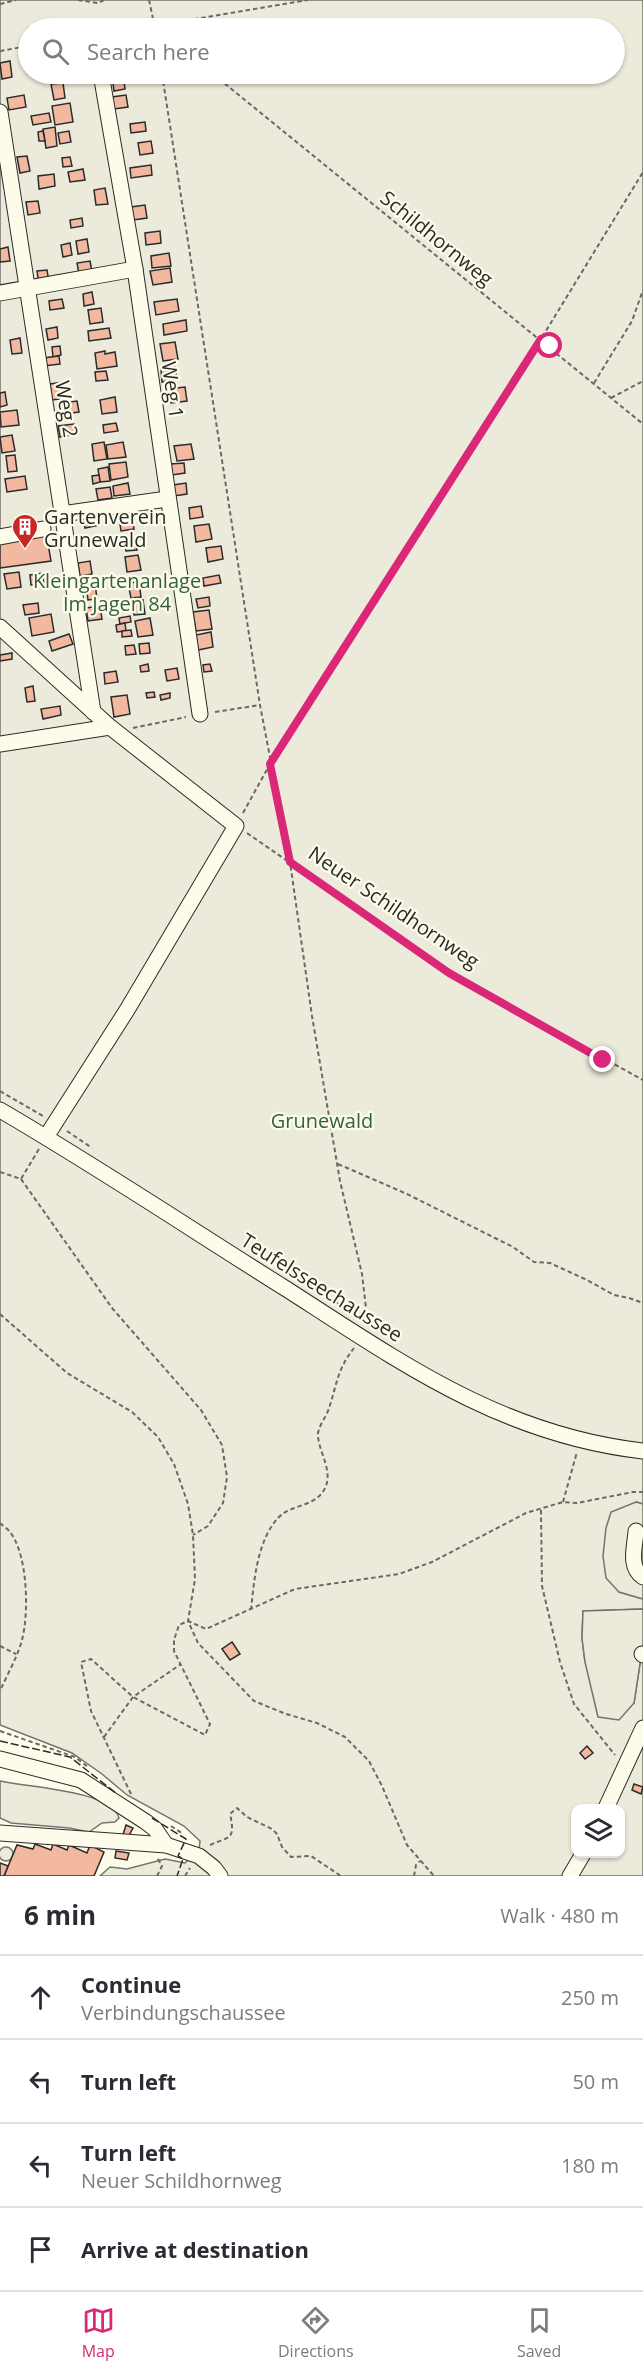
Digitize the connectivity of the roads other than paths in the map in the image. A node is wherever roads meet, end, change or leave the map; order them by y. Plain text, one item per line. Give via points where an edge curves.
1 (103, 84) edge
2 (0, 112) edge
3 (135, 269) junction
4 (28, 289) junction
5 (0, 293) edge
6 (167, 499) junction
7 (62, 514) junction
8 (43, 530) dead end
9 (0, 537) edge
10 (0, 627) edge
11 (93, 712) junction
12 (200, 714) road end
13 (110, 727) junction
14 (0, 744) edge
15 (0, 1110) edge
16 (46, 1137) junction
17 (643, 1451) edge
18 (636, 1531) dead end
19 (643, 1577) edge
20 (643, 1728) edge
21 (0, 1759) edge
22 (608, 1804) edge
23 (0, 1833) edge
24 (166, 1845) junction
25 (581, 1858) edge
26 (220, 1876) edge
27 (570, 1876) edge

1 - 3 street, Weg 1
2 - 4 street, Weg 2
3 - 4 street
3 - 6 street, Weg 1
4 - 5 street
4 - 7 street, Weg 2
6 - 7 street
6 - 12 street, Weg 1
7 - 11 street, Weg 2
8 - 9 street
10 - 11 street
11 - 13 street
13 - 14 street
13 - 16 street via 236,826
15 - 16 street, Teufelsseechaussee
16 - 17 street, Teufelsseechaussee via 432,1380 487,1408 555,1433
18 - 19 street via 633,1564
20 - 22 street
21 - 24 street via 81,1780 146,1822
23 - 24 street
24 - 26 street via 199,1856
25 - 27 street

